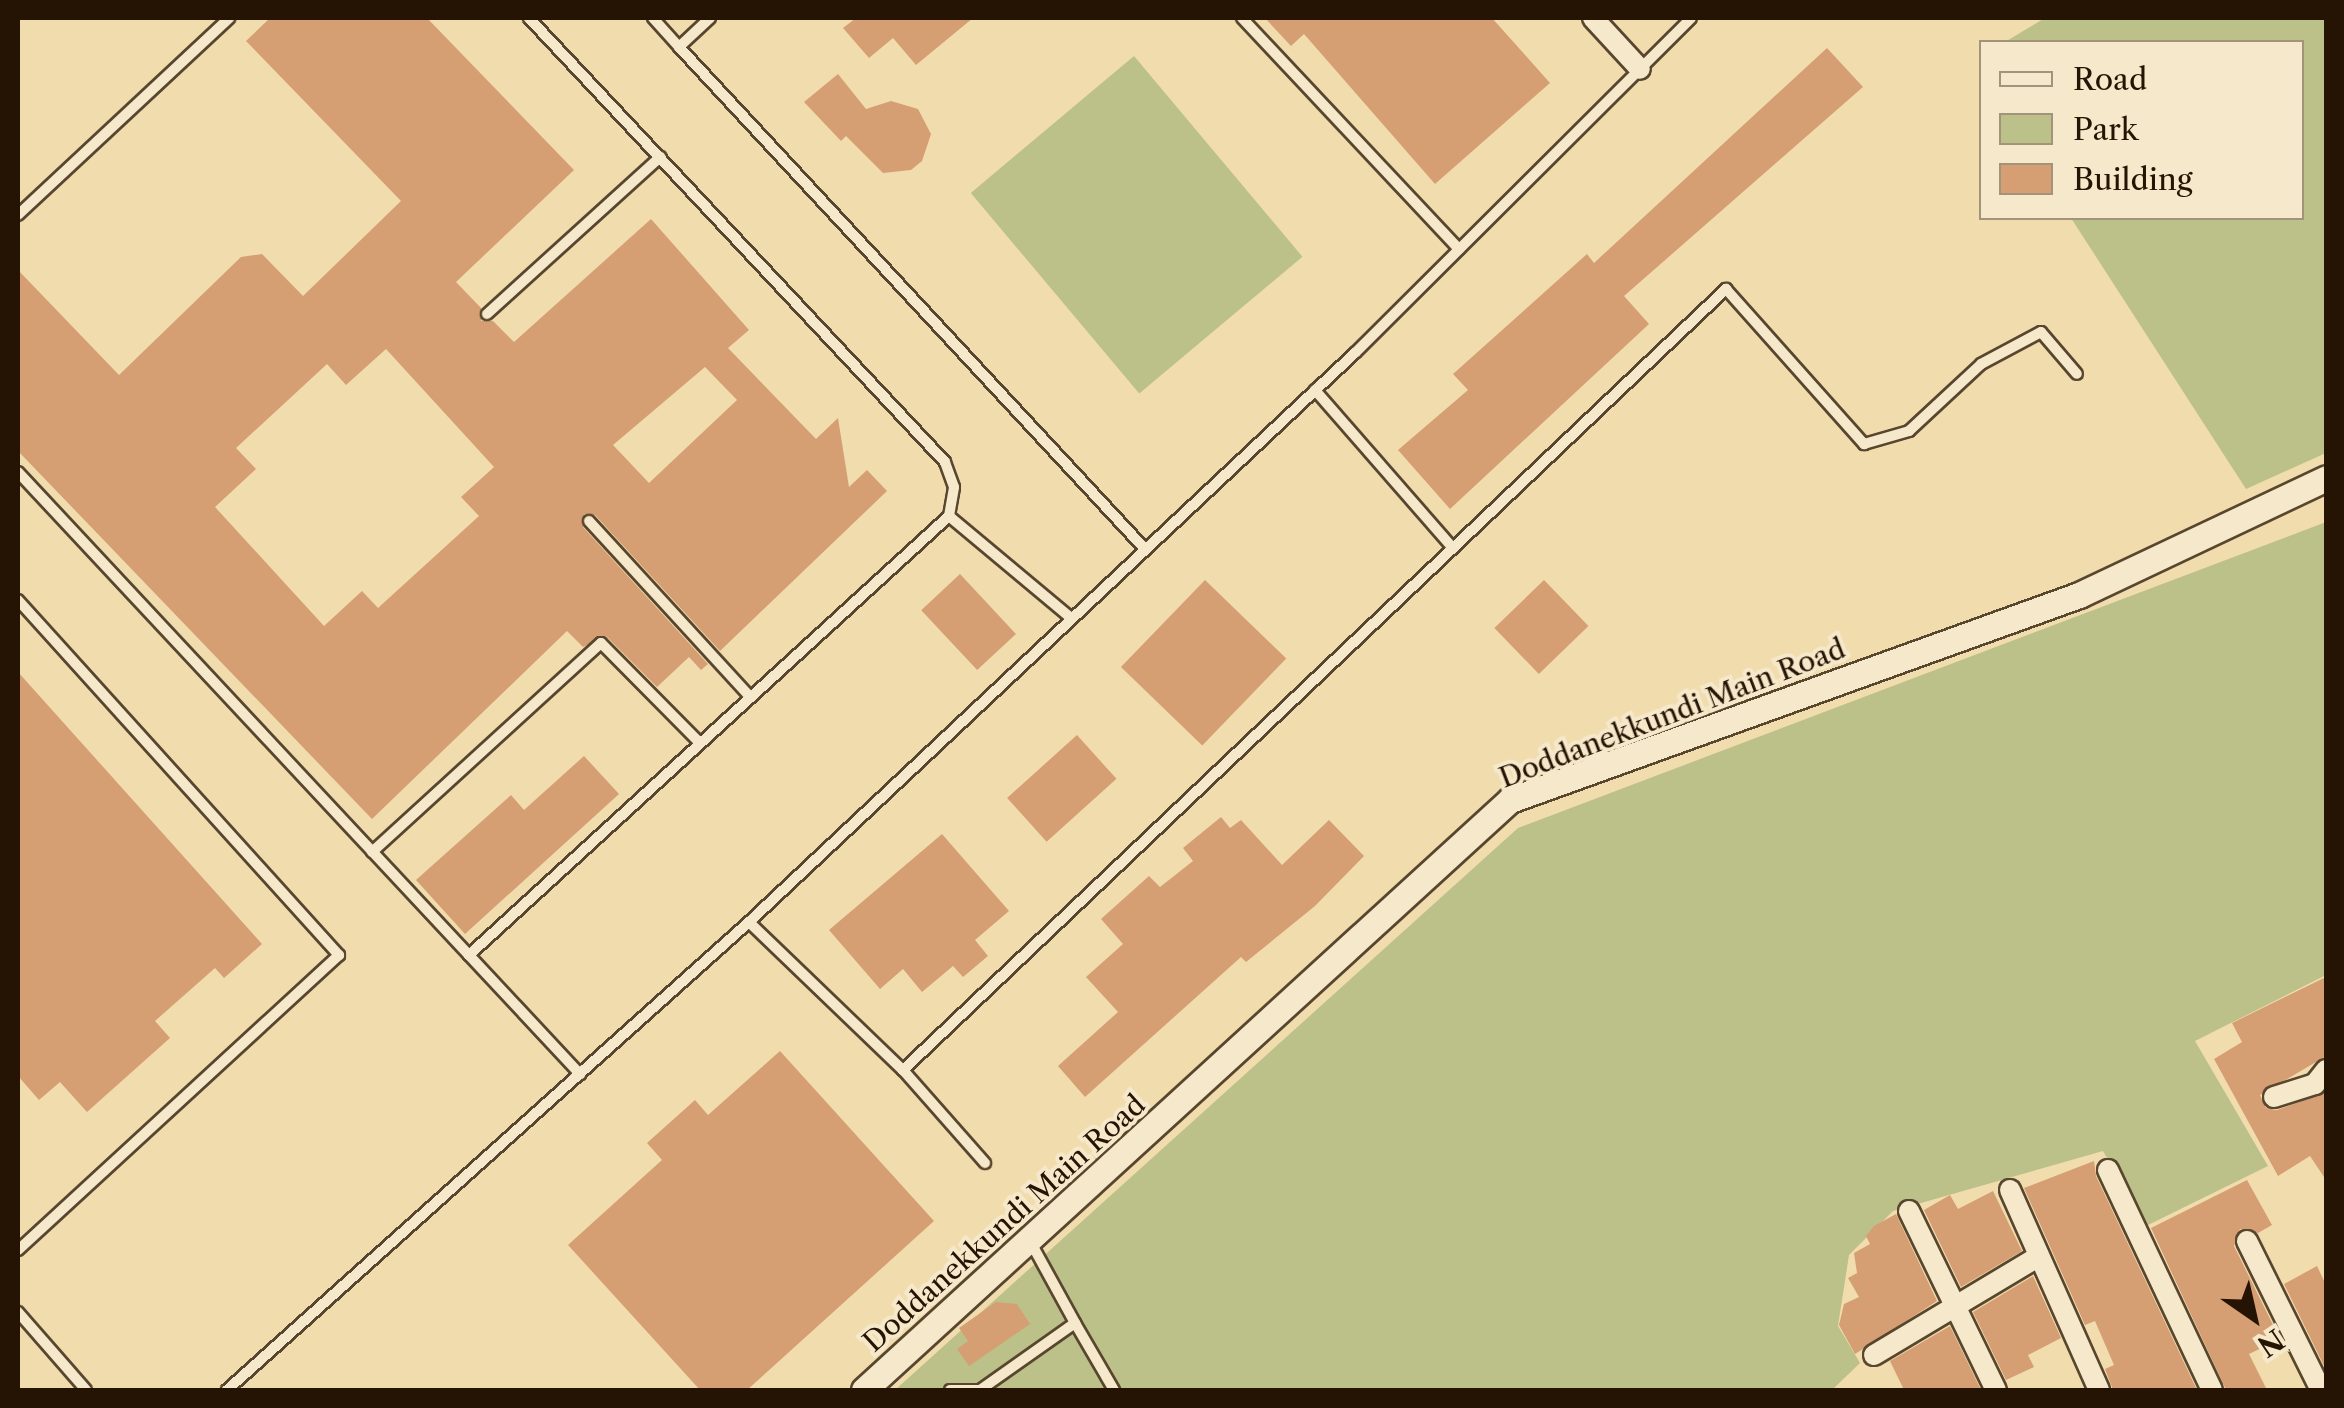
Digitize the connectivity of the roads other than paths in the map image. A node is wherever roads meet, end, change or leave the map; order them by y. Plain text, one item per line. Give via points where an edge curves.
1 (228, 18) edge
2 (529, 18) edge
3 (653, 18) edge
4 (710, 18) edge
5 (1242, 18) edge
6 (1592, 18) edge
7 (1691, 18) edge
8 (679, 46) junction
9 (1640, 68) junction
10 (660, 157) junction
11 (18, 215) edge
12 (1459, 249) junction
13 (487, 314) dead end
14 (2077, 374) dead end
15 (1315, 390) junction
16 (18, 472) edge
17 (2326, 478) edge
18 (949, 516) junction
19 (590, 521) dead end
20 (1144, 548) junction
21 (1453, 548) junction
22 (18, 600) edge
23 (1071, 618) junction
24 (750, 698) junction
25 (700, 744) junction
26 (372, 852) junction
27 (749, 922) junction
28 (468, 954) junction
29 (903, 1070) junction
30 (2326, 1070) edge
31 (580, 1074) junction
32 (2274, 1097) dead end
33 (985, 1163) dead end
34 (2108, 1170) dead end
35 (2010, 1190) dead end
36 (1909, 1211) dead end
37 (1030, 1241) junction
38 (2247, 1241) dead end
39 (18, 1250) edge
40 (2038, 1257) junction
41 (1955, 1305) junction
42 (18, 1312) edge
43 (1076, 1323) junction
44 (1874, 1355) dead end
45 (86, 1390) edge
46 (227, 1390) edge
47 (864, 1390) edge
48 (950, 1390) edge
49 (1114, 1390) edge
50 (1996, 1390) edge
51 (2099, 1390) edge
52 (2212, 1390) edge
53 (2321, 1390) edge

1 - 11 lane
2 - 10 lane
3 - 8 lane
4 - 8 lane
5 - 12 lane
6 - 9 street
7 - 9 lane
8 - 20 lane
9 - 12 lane
10 - 13 lane
10 - 18 lane via 945,462 954,487
12 - 15 lane
14 - 21 lane via 2041,332 1981,364 1910,432 1864,444 1726,289
15 - 20 lane
15 - 21 lane
16 - 26 lane
17 - 37 street, Doddanekkundi Main Road via 2079,595 1510,800
18 - 23 lane
18 - 24 lane
19 - 24 lane
20 - 23 lane
21 - 29 lane
22 - 39 lane via 339,955
23 - 27 lane
24 - 25 lane
25 - 26 lane via 601,643
25 - 28 lane
26 - 28 lane
27 - 29 lane
27 - 31 lane
28 - 31 lane
29 - 33 lane
30 - 32 street via 2315,1084
31 - 46 lane
34 - 52 street
35 - 40 street
36 - 41 street
37 - 43 lane
37 - 47 street, Doddanekkundi Main Road
38 - 53 street
40 - 41 street
40 - 51 street
41 - 44 street
41 - 50 street
42 - 45 lane
43 - 48 lane via 980,1390
43 - 49 lane

